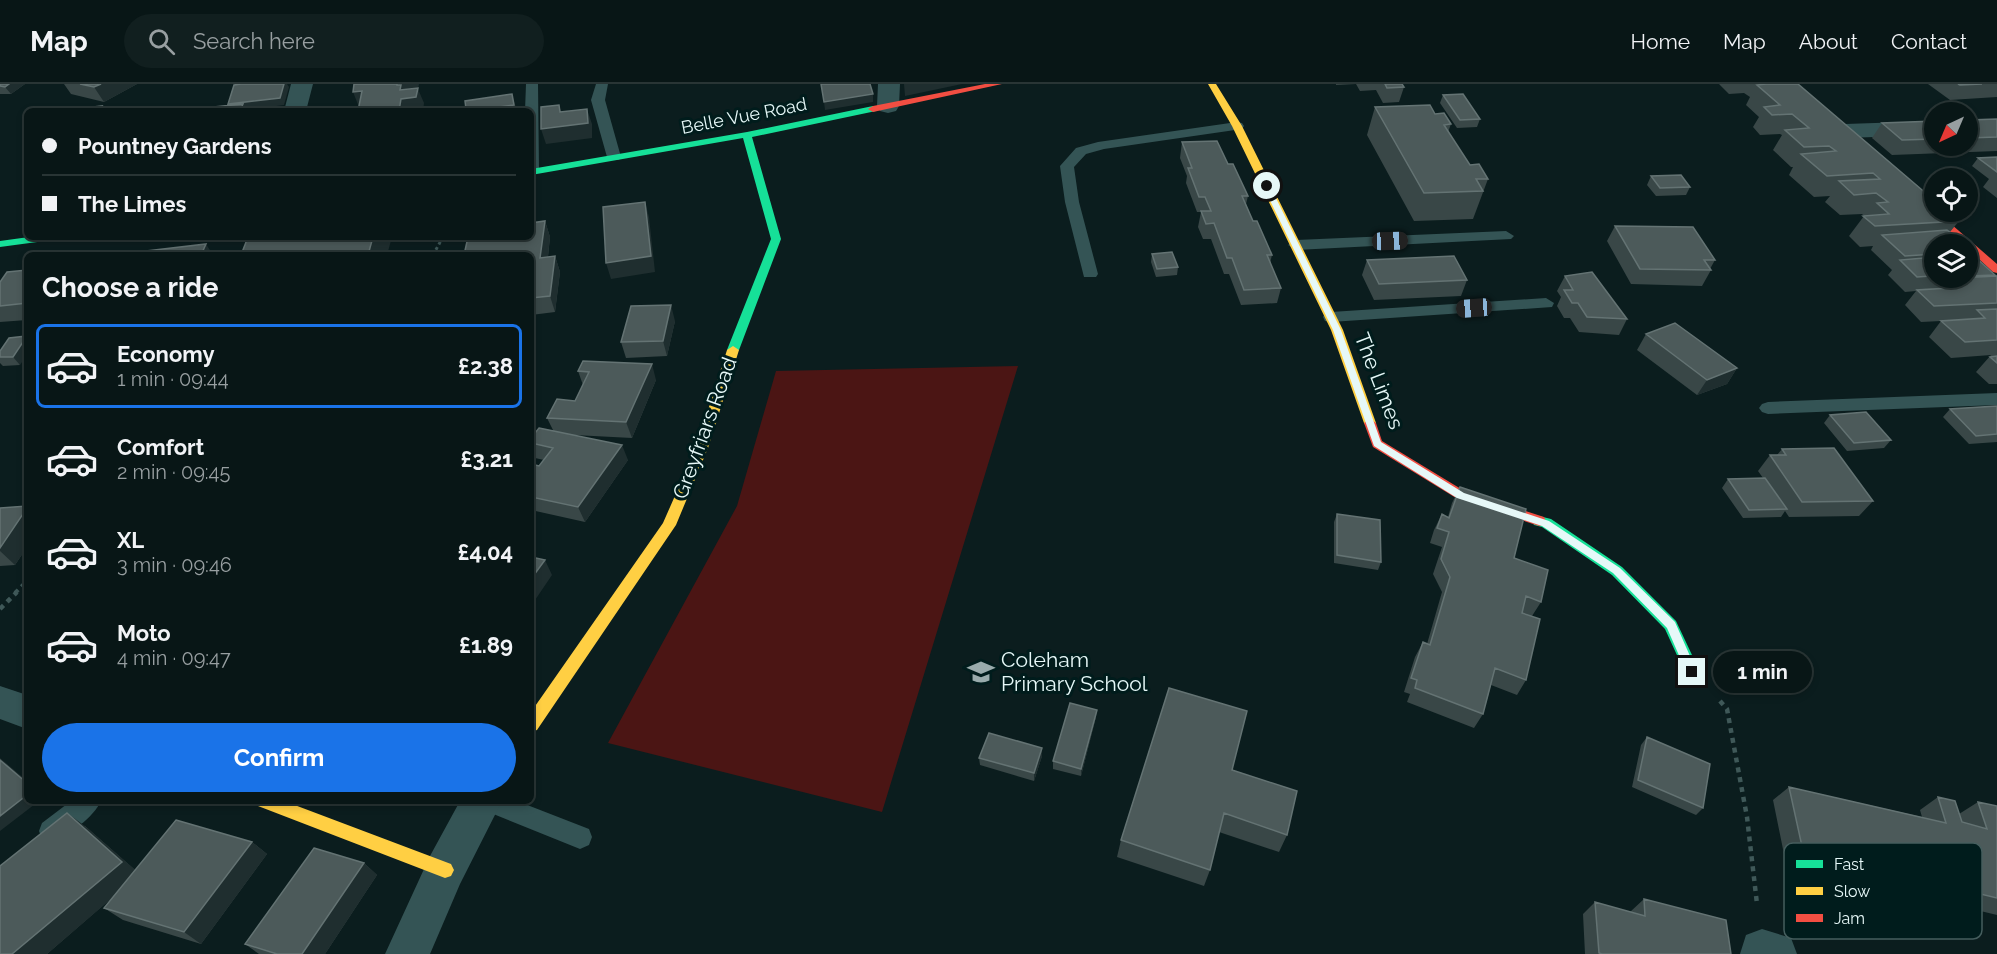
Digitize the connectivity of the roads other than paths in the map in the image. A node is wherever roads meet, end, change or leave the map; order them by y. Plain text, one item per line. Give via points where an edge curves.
1 (302, 84) edge
2 (532, 84) edge
3 (602, 84) edge
4 (889, 84) edge
5 (998, 84) edge
6 (1212, 84) edge
7 (888, 106) junction
8 (296, 108) edge
9 (532, 108) edge
10 (1238, 126) junction
11 (1840, 127) joint
12 (1924, 128) edge
13 (747, 135) junction
14 (1862, 147) edge
15 (614, 157) junction
16 (534, 171) edge
17 (1912, 193) edge
18 (1506, 236) dead end
19 (30, 240) edge
20 (0, 244) edge
21 (1296, 245) junction
22 (1997, 270) edge
23 (1090, 274) dead end
24 (1545, 303) dead end
25 (1334, 324) junction
26 (1997, 399) edge
27 (1768, 408) dead end
28 (1692, 672) road end
29 (0, 702) edge
30 (24, 711) edge
31 (534, 721) edge
32 (85, 804) edge
33 (272, 804) edge
34 (480, 804) edge
35 (497, 804) edge
36 (580, 837) dead end
37 (35, 844) edge
38 (445, 870) junction
39 (407, 954) edge

1 - 8 street
2 - 9 lane
3 - 15 lane via 598,100
4 - 7 street
5 - 7 street, Belle Vue Road
6 - 10 street, The Limes
7 - 13 street, Belle Vue Road
10 - 21 street, The Limes
10 - 23 lane via 1081,151 1067,166
11 - 12 street
11 - 14 street
13 - 15 street, Belle Vue Road
13 - 31 street, Greyfriars Road via 776,239 726,367 702,448 669,525
15 - 16 street, Belle Vue Road
17 - 22 street
18 - 21 lane
19 - 20 street
21 - 25 street, The Limes
24 - 25 lane
25 - 28 street, The Limes via 1377,444 1461,495 1546,524 1617,571 1671,625
26 - 27 lane
29 - 30 street
32 - 37 lane
33 - 38 street
34 - 38 street
35 - 36 lane
38 - 39 street

